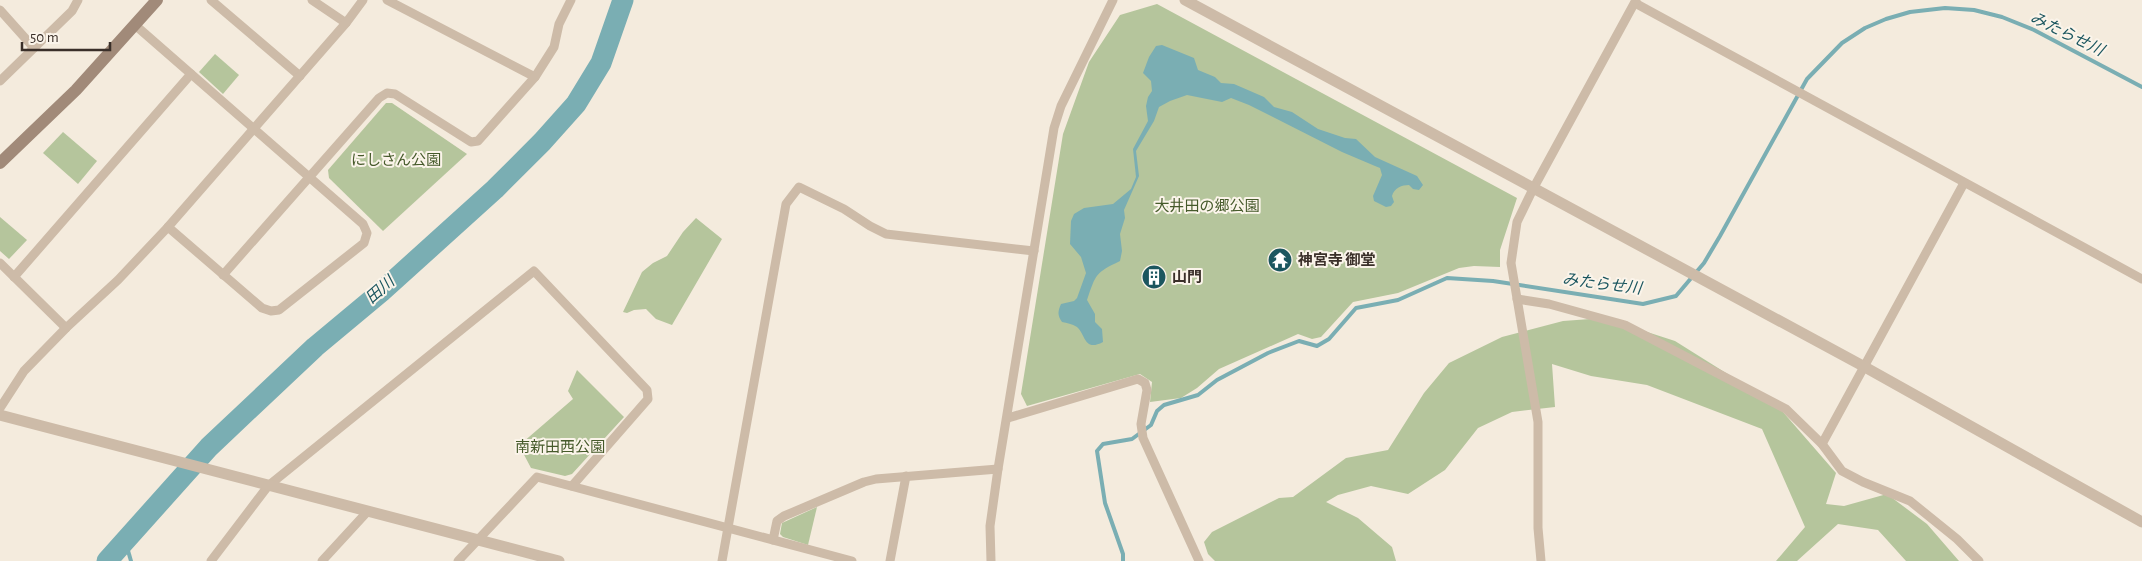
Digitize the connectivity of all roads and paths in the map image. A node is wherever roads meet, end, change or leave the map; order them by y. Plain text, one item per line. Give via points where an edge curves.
1 (78, 0) edge
2 (157, 0) edge
3 (211, 0) edge
4 (312, 0) edge
5 (363, 0) edge
6 (387, 0) edge
7 (571, 0) edge
8 (1113, 0) edge
9 (1185, 0) edge
10 (1636, 2) edge
11 (0, 10) edge
12 (346, 23) junction
13 (136, 25) junction
14 (34, 48) junction
15 (191, 74) junction
16 (300, 76) junction
17 (535, 77) junction
18 (0, 80) edge
19 (254, 129) junction
20 (0, 163) edge
21 (309, 177) junction
22 (1964, 183) junction
23 (1533, 189) junction
24 (168, 227) junction
25 (1034, 251) junction
26 (0, 263) edge
27 (222, 275) junction
28 (14, 277) junction
29 (2142, 279) edge
30 (1517, 299) junction
31 (66, 328) junction
32 (1863, 366) junction
33 (0, 408) edge
34 (0, 415) edge
35 (1008, 418) junction
36 (1822, 444) junction
37 (998, 469) junction
38 (906, 476) junction
39 (268, 486) junction
40 (572, 486) junction
41 (368, 511) junction
42 (2142, 522) edge
43 (729, 528) junction
44 (478, 540) junction
45 (773, 540) junction
46 (211, 561) edge
47 (322, 561) edge
48 (458, 561) edge
49 (559, 561) edge
50 (722, 561) edge
51 (852, 561) edge
52 (890, 561) edge
53 (991, 561) edge
54 (1199, 561) edge
55 (1541, 561) edge
56 (1979, 561) edge

1 - 14 street via 72,11
2 - 13 main road
3 - 16 street
4 - 12 street
5 - 12 street
6 - 17 street
7 - 17 street via 559,24 554,47
8 - 25 street via 1061,106 1054,128
9 - 23 street
10 - 22 street
10 - 23 street
11 - 14 street
12 - 16 street
13 - 15 street
13 - 20 main road via 76,90
14 - 18 street
15 - 19 street
15 - 28 street
16 - 19 street
17 - 21 street via 478,140 471,142 395,94 387,93
19 - 21 street
19 - 24 street
21 - 27 street
21 - 27 street via 363,224 367,234 364,243 280,310 271,312 262,308
22 - 29 street
22 - 32 street
23 - 30 street via 1517,222 1511,263
23 - 32 street
24 - 27 street
24 - 31 street
25 - 35 street
25 - 43 street via 886,234 799,187 786,204
26 - 28 street
28 - 31 street
30 - 36 street via 1624,324 1786,409
30 - 55 street via 1538,422
31 - 33 street via 24,371
32 - 36 street
32 - 42 street
34 - 39 street
35 - 37 street
35 - 54 street via 1138,379 1144,383 1147,390 1141,424 1143,438
36 - 56 street via 1842,471 1910,501
37 - 38 street
37 - 53 street via 990,526
38 - 45 street via 864,482 784,516 777,521
38 - 52 street
39 - 40 street via 534,271 647,390 648,399
39 - 41 street
39 - 46 street
40 - 43 street
40 - 44 street via 537,477
41 - 44 street
41 - 47 street
43 - 45 street
43 - 50 street
44 - 48 street
44 - 49 street
45 - 51 street

